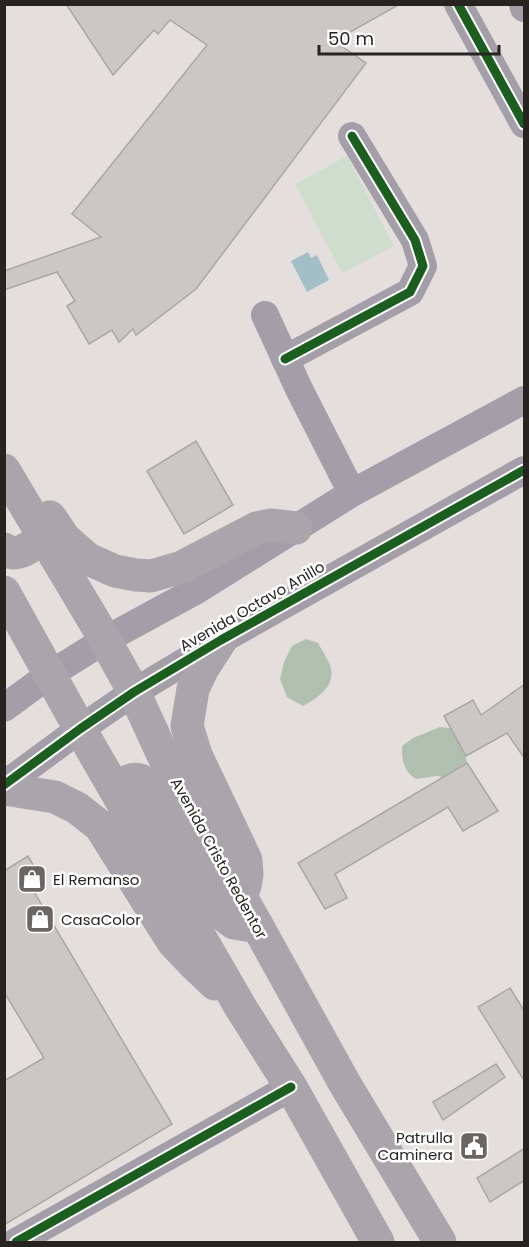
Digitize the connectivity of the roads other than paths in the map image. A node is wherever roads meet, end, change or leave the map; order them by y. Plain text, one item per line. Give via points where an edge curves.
1 (458, 4) edge
2 (525, 124) edge
3 (352, 136) dead end
4 (265, 315) dead end
5 (285, 359) junction
6 (525, 400) edge
7 (525, 470) edge
8 (10, 478) edge
9 (352, 493) junction
10 (296, 528) junction
11 (44, 537) junction
12 (4, 549) edge
13 (4, 592) edge
14 (105, 640) junction
15 (221, 640) junction
16 (49, 675) junction
17 (134, 692) junction
18 (4, 708) edge
19 (80, 729) junction
20 (4, 787) edge
21 (116, 790) junction
22 (251, 913) junction
23 (241, 1008) junction
24 (291, 1087) junction
25 (16, 1242) edge
26 (378, 1242) edge
27 (440, 1242) edge

1 - 2 street
3 - 5 street via 415,240 423,266 410,292
4 - 5 street
5 - 9 street
6 - 9 street
7 - 15 street, Avenida Octavo Anillo
8 - 10 highway via 88,559 136,575 151,576 182,567 257,528
8 - 11 highway, Avenida Cristo Redentor
9 - 10 street
10 - 14 street via 197,590
11 - 12 highway via 18,554
11 - 14 highway, Avenida Cristo Redentor
13 - 16 highway
14 - 16 street
14 - 17 highway, Avenida Cristo Redentor
15 - 17 street, Avenida Octavo Anillo
15 - 22 highway via 193,689 187,726 196,755 246,860
16 - 18 street
16 - 19 highway
17 - 19 street, Avenida Octavo Anillo
17 - 22 highway, Avenida Cristo Redentor via 185,803
19 - 20 street, Avenida Octavo Anillo
19 - 21 highway
20 - 23 highway via 55,797 100,826 173,942
21 - 22 highway via 129,780 140,780 223,915 234,923
21 - 23 highway
22 - 27 highway, Avenida Cristo Redentor via 345,1084
23 - 24 highway
24 - 25 street
24 - 26 highway

